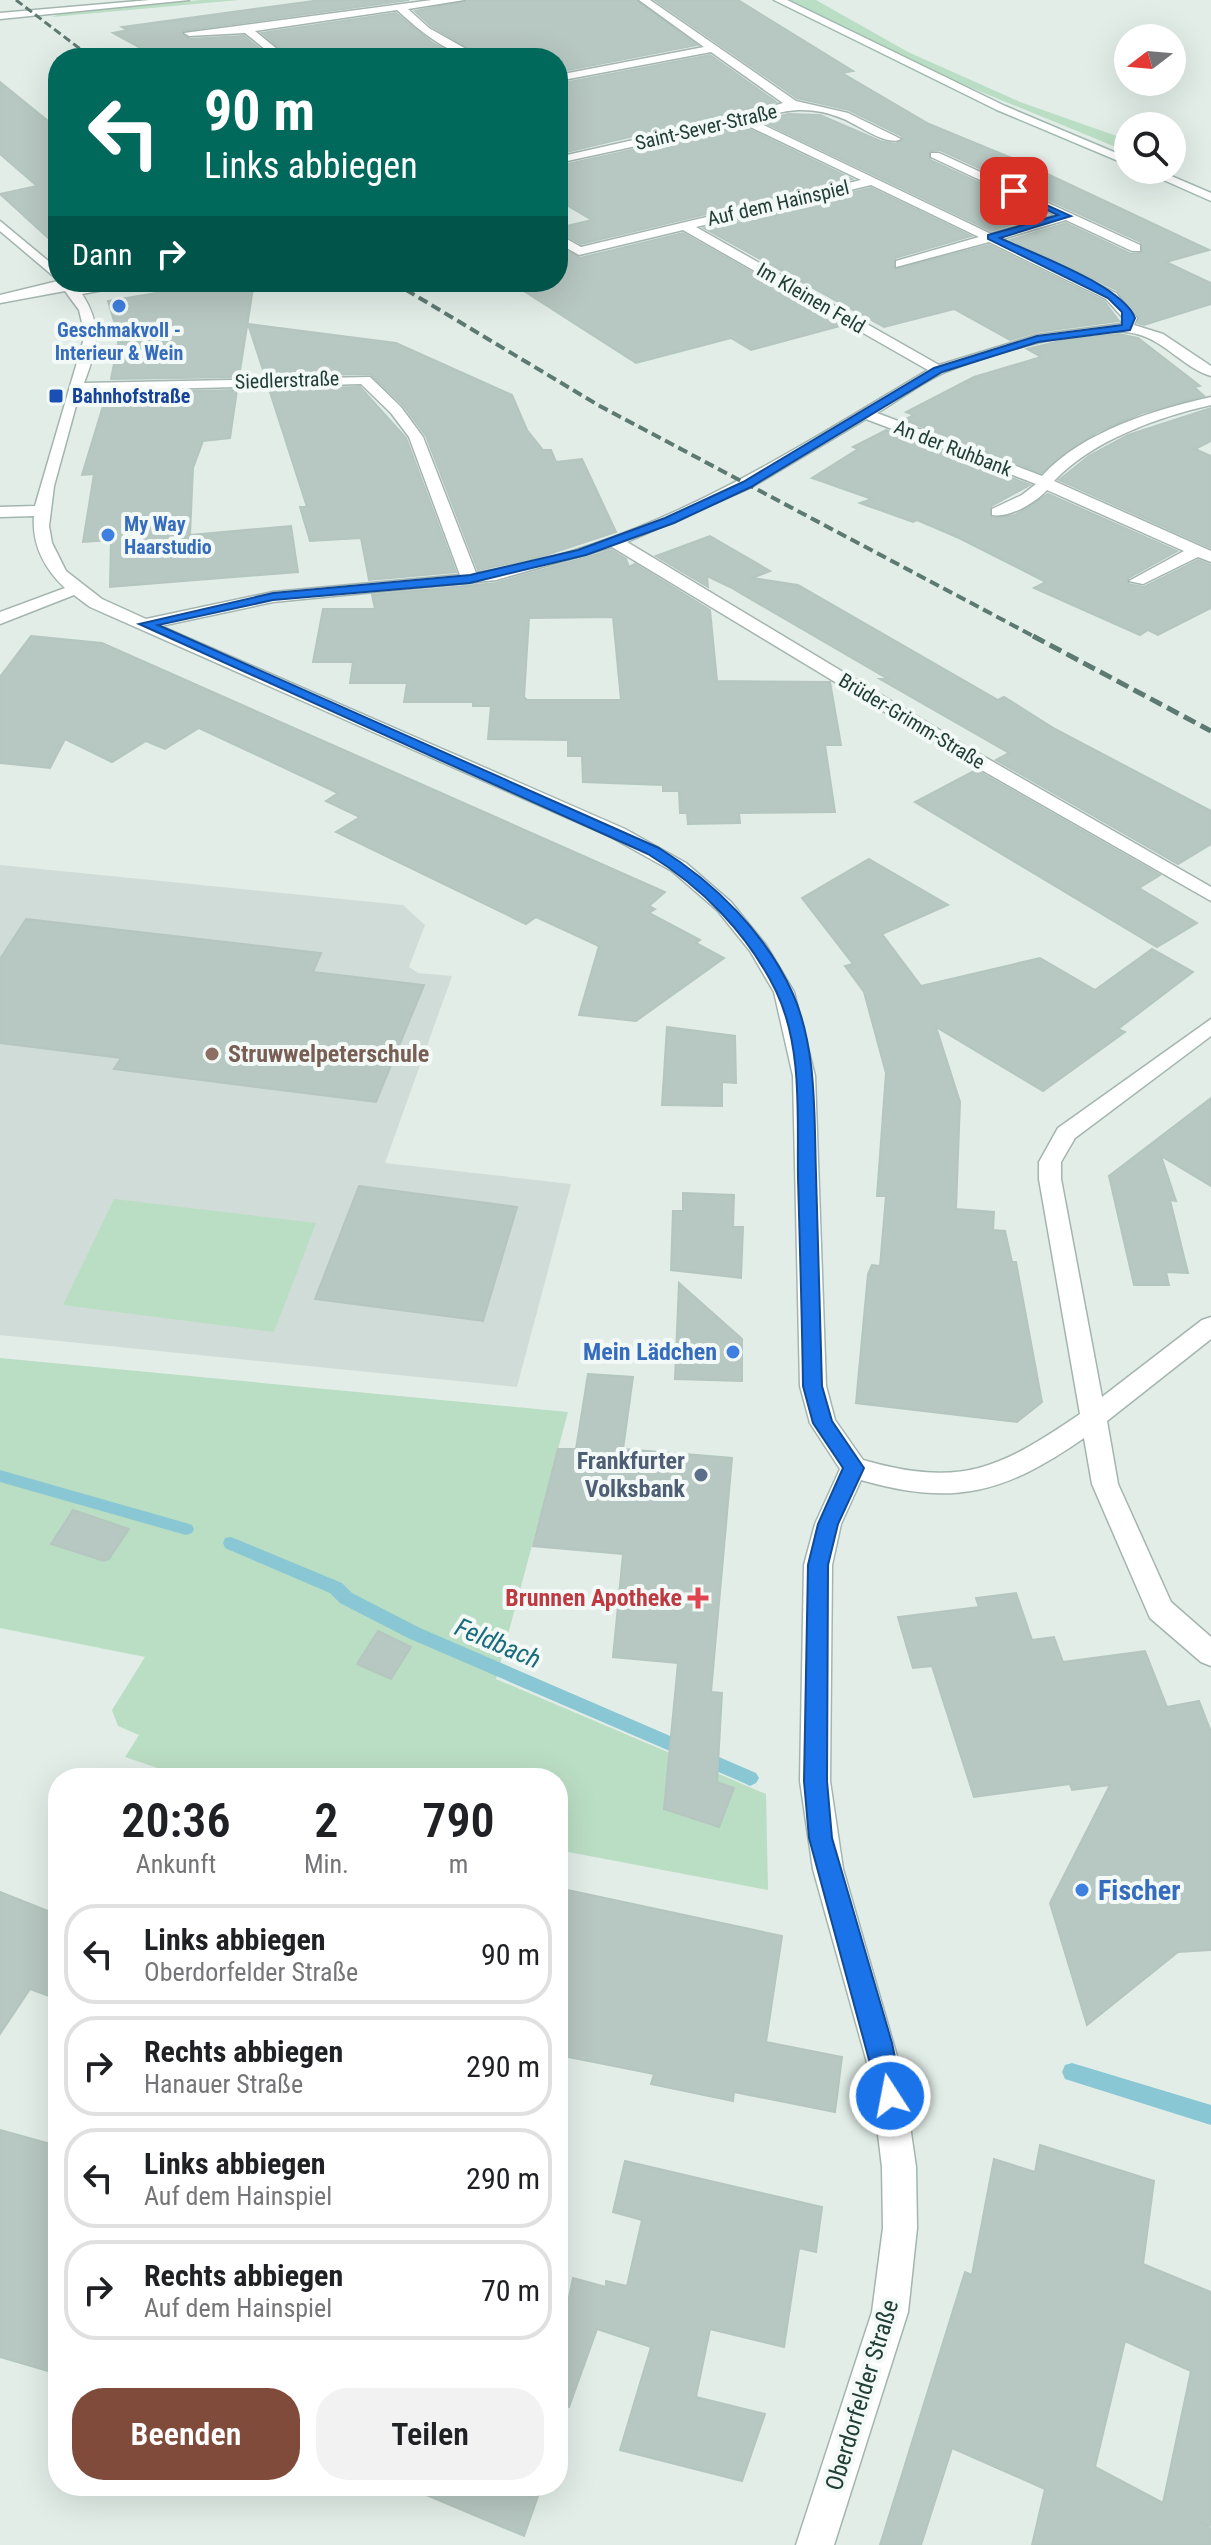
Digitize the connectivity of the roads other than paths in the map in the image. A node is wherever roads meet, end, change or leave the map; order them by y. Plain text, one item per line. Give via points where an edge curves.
1 (184, 0) edge
2 (459, 0) edge
3 (644, 0) edge
4 (779, 0) edge
5 (400, 7) junction
6 (299, 8) dead end
7 (0, 16) edge
8 (313, 16) junction
9 (249, 30) junction
10 (189, 33) dead end
11 (268, 48) edge
12 (458, 48) edge
13 (715, 48) junction
14 (568, 76) edge
15 (792, 104) junction
16 (743, 119) junction
17 (895, 139) dead end
18 (935, 155) dead end
19 (1114, 156) edge
20 (568, 158) edge
21 (1211, 177) edge
22 (872, 181) junction
23 (1181, 184) edge
24 (1188, 187) junction
25 (1211, 188) edge
26 (1211, 197) edge
27 (1066, 216) junction
28 (0, 225) edge
29 (684, 225) junction
30 (991, 237) junction
31 (568, 244) edge
32 (1136, 248) dead end
33 (901, 264) dead end
34 (48, 268) edge
35 (48, 288) edge
36 (73, 292) edge
37 (0, 299) edge
38 (1127, 327) junction
39 (938, 370) junction
40 (1211, 372) edge
41 (75, 387) junction
42 (1211, 401) edge
43 (864, 413) junction
44 (1043, 482) junction
45 (40, 511) junction
46 (0, 512) edge
47 (997, 512) dead end
48 (615, 542) junction
49 (1204, 554) edge
50 (470, 579) junction
51 (1137, 581) dead end
52 (75, 590) junction
53 (0, 619) edge
54 (145, 624) junction
55 (1211, 895) edge
56 (1211, 1026) edge
57 (1211, 1326) edge
58 (1095, 1416) junction
59 (854, 1468) junction
60 (1211, 1654) edge
61 (815, 2545) edge

1 - 7 street
2 - 5 street
3 - 13 street
4 - 19 street via 1001,108
5 - 8 street
5 - 12 street via 425,30
6 - 8 street
8 - 9 street
9 - 10 street
9 - 11 street
13 - 14 street
13 - 15 street
15 - 16 street, Saint-Sever-Straße
15 - 17 street, Saint-Sever-Straße via 844,115
16 - 20 street, Saint-Sever-Straße
16 - 22 street, Auf dem Hainspiel
18 - 27 street
21 - 24 street
22 - 29 street, Auf dem Hainspiel
22 - 30 street, Auf dem Hainspiel
23 - 24 street
24 - 25 street
24 - 26 street
27 - 30 street
27 - 32 street
28 - 34 street
29 - 31 street, Auf dem Hainspiel via 579,251
29 - 39 street, Im Kleinen Feld
30 - 33 street
30 - 38 street, Auf dem Hainspiel via 1111,296 1127,311
35 - 37 street
36 - 41 street via 91,327 89,360
38 - 39 street via 1037,339
38 - 40 street via 1158,337
39 - 43 street
41 - 45 street
41 - 50 street, Siedlerstraße via 365,380 416,437
42 - 44 street, An der Ruhbank via 1174,409 1105,441
43 - 44 street, An der Ruhbank
43 - 48 street via 747,484
44 - 47 street, An der Ruhbank via 1036,493
44 - 49 street, An der Ruhbank
45 - 46 street
45 - 52 street via 44,550
48 - 50 street
48 - 55 street, Brüder-Grimm-Straße
49 - 51 street, An der Ruhbank
50 - 54 street via 273,597
52 - 53 street
52 - 54 street
54 - 59 street via 618,833 679,867 740,924 784,992 800,1047 813,1386 823,1423
56 - 58 street via 1066,1133 1050,1162
57 - 58 street
58 - 59 street via 1025,1461 972,1483 918,1483
58 - 60 street via 1105,1484 1160,1610
59 - 61 street, Oberdorfelder Straße via 828,1524 818,1565 815,1781 824,1853 887,2077 899,2167 900,2228 890,2312

